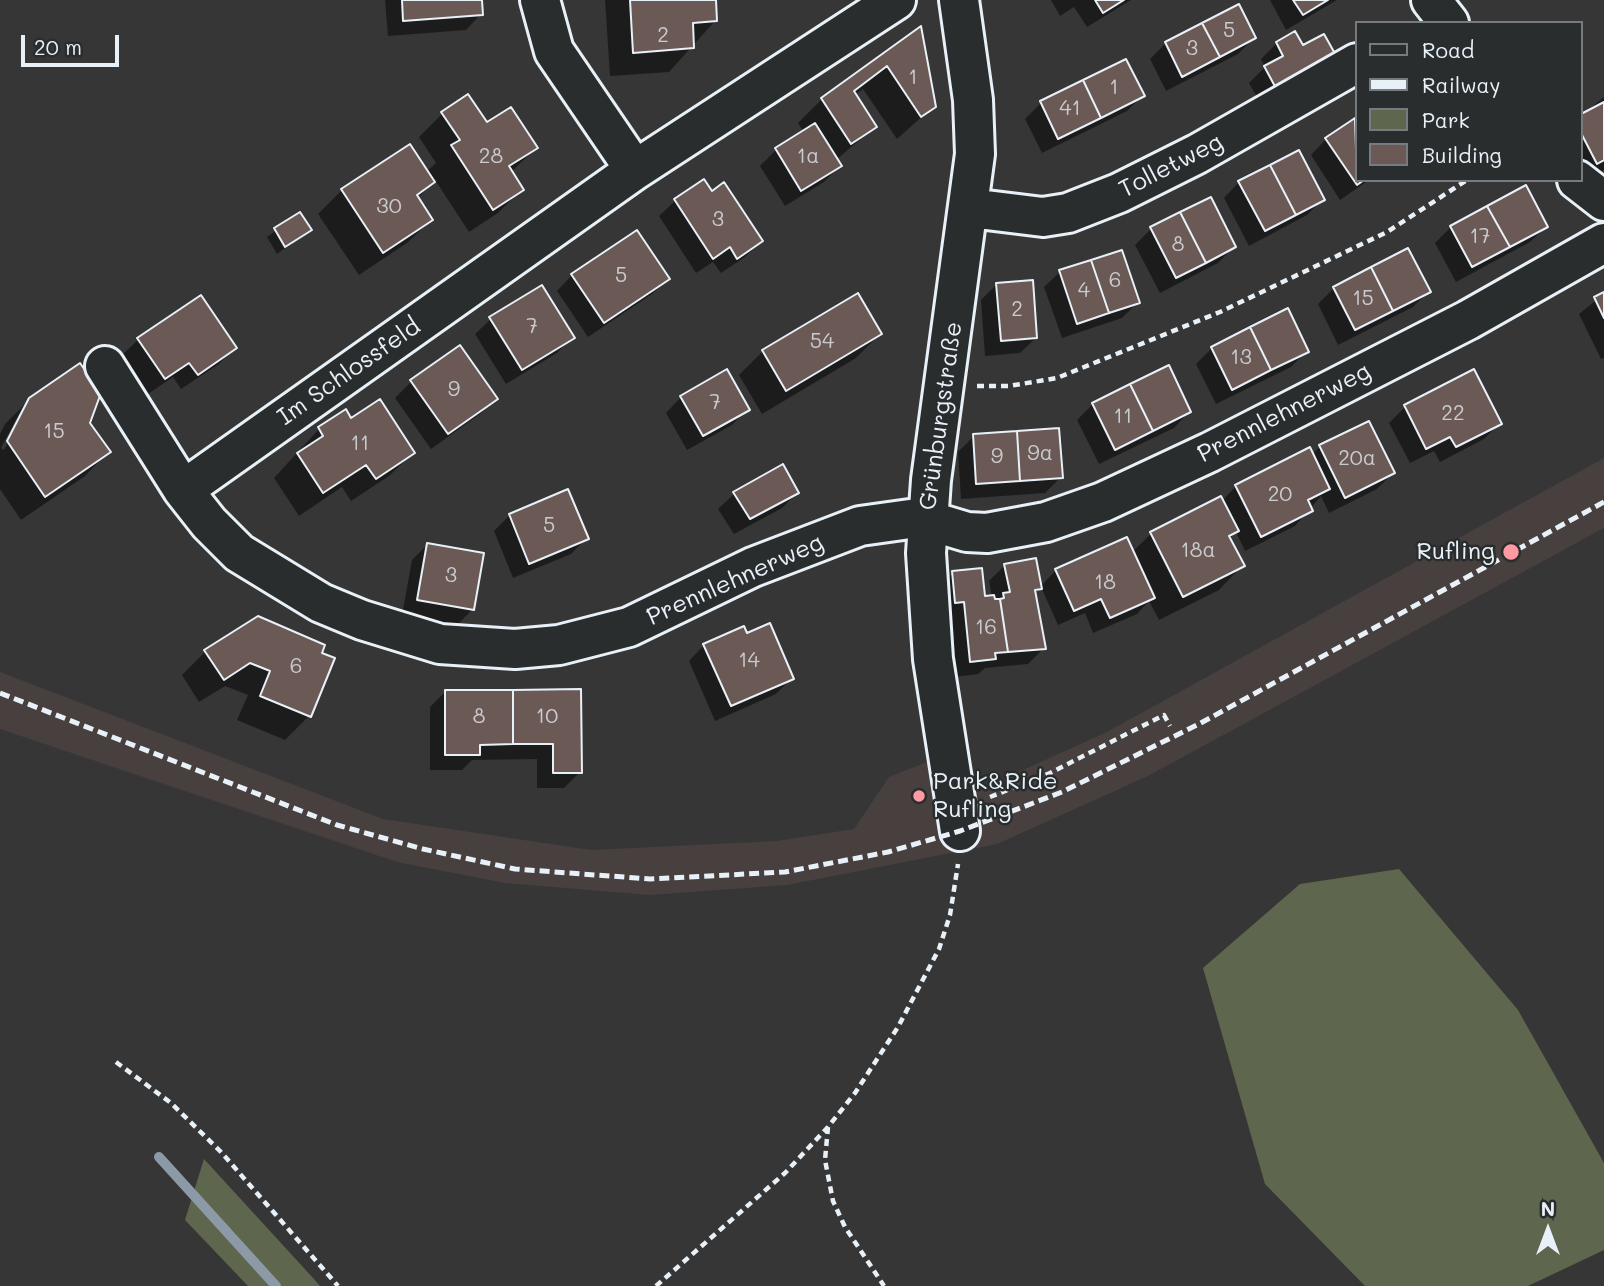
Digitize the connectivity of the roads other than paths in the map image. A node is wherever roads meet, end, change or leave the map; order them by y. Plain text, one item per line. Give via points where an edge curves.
1 (540, 0) edge
2 (896, 0) edge
3 (959, 0) edge
4 (1356, 64) edge
5 (635, 170) junction
6 (1580, 182) edge
7 (1604, 201) edge
8 (970, 208) junction
9 (1604, 243) edge
10 (105, 366) dead end
11 (183, 490) junction
12 (927, 520) junction
13 (958, 821) road end

1 - 5 street via 554,51
2 - 5 street, Im Schlossfeld
3 - 8 street, Grünburgstraße via 974,100
4 - 8 street, Tolletweg via 1196,154 1068,213 1043,217
5 - 11 street, Im Schlossfeld
6 - 7 street
8 - 12 street, Grünburgstraße
9 - 12 street, Prennlehnerweg via 1468,320 1103,502 1046,522 987,533 953,530
10 - 11 street
11 - 12 street, Prennlehnerweg via 239,553 321,603 440,644 475,648 559,645 597,637 663,613 811,543 891,520
12 - 13 street, Grünburgstraße via 931,633

